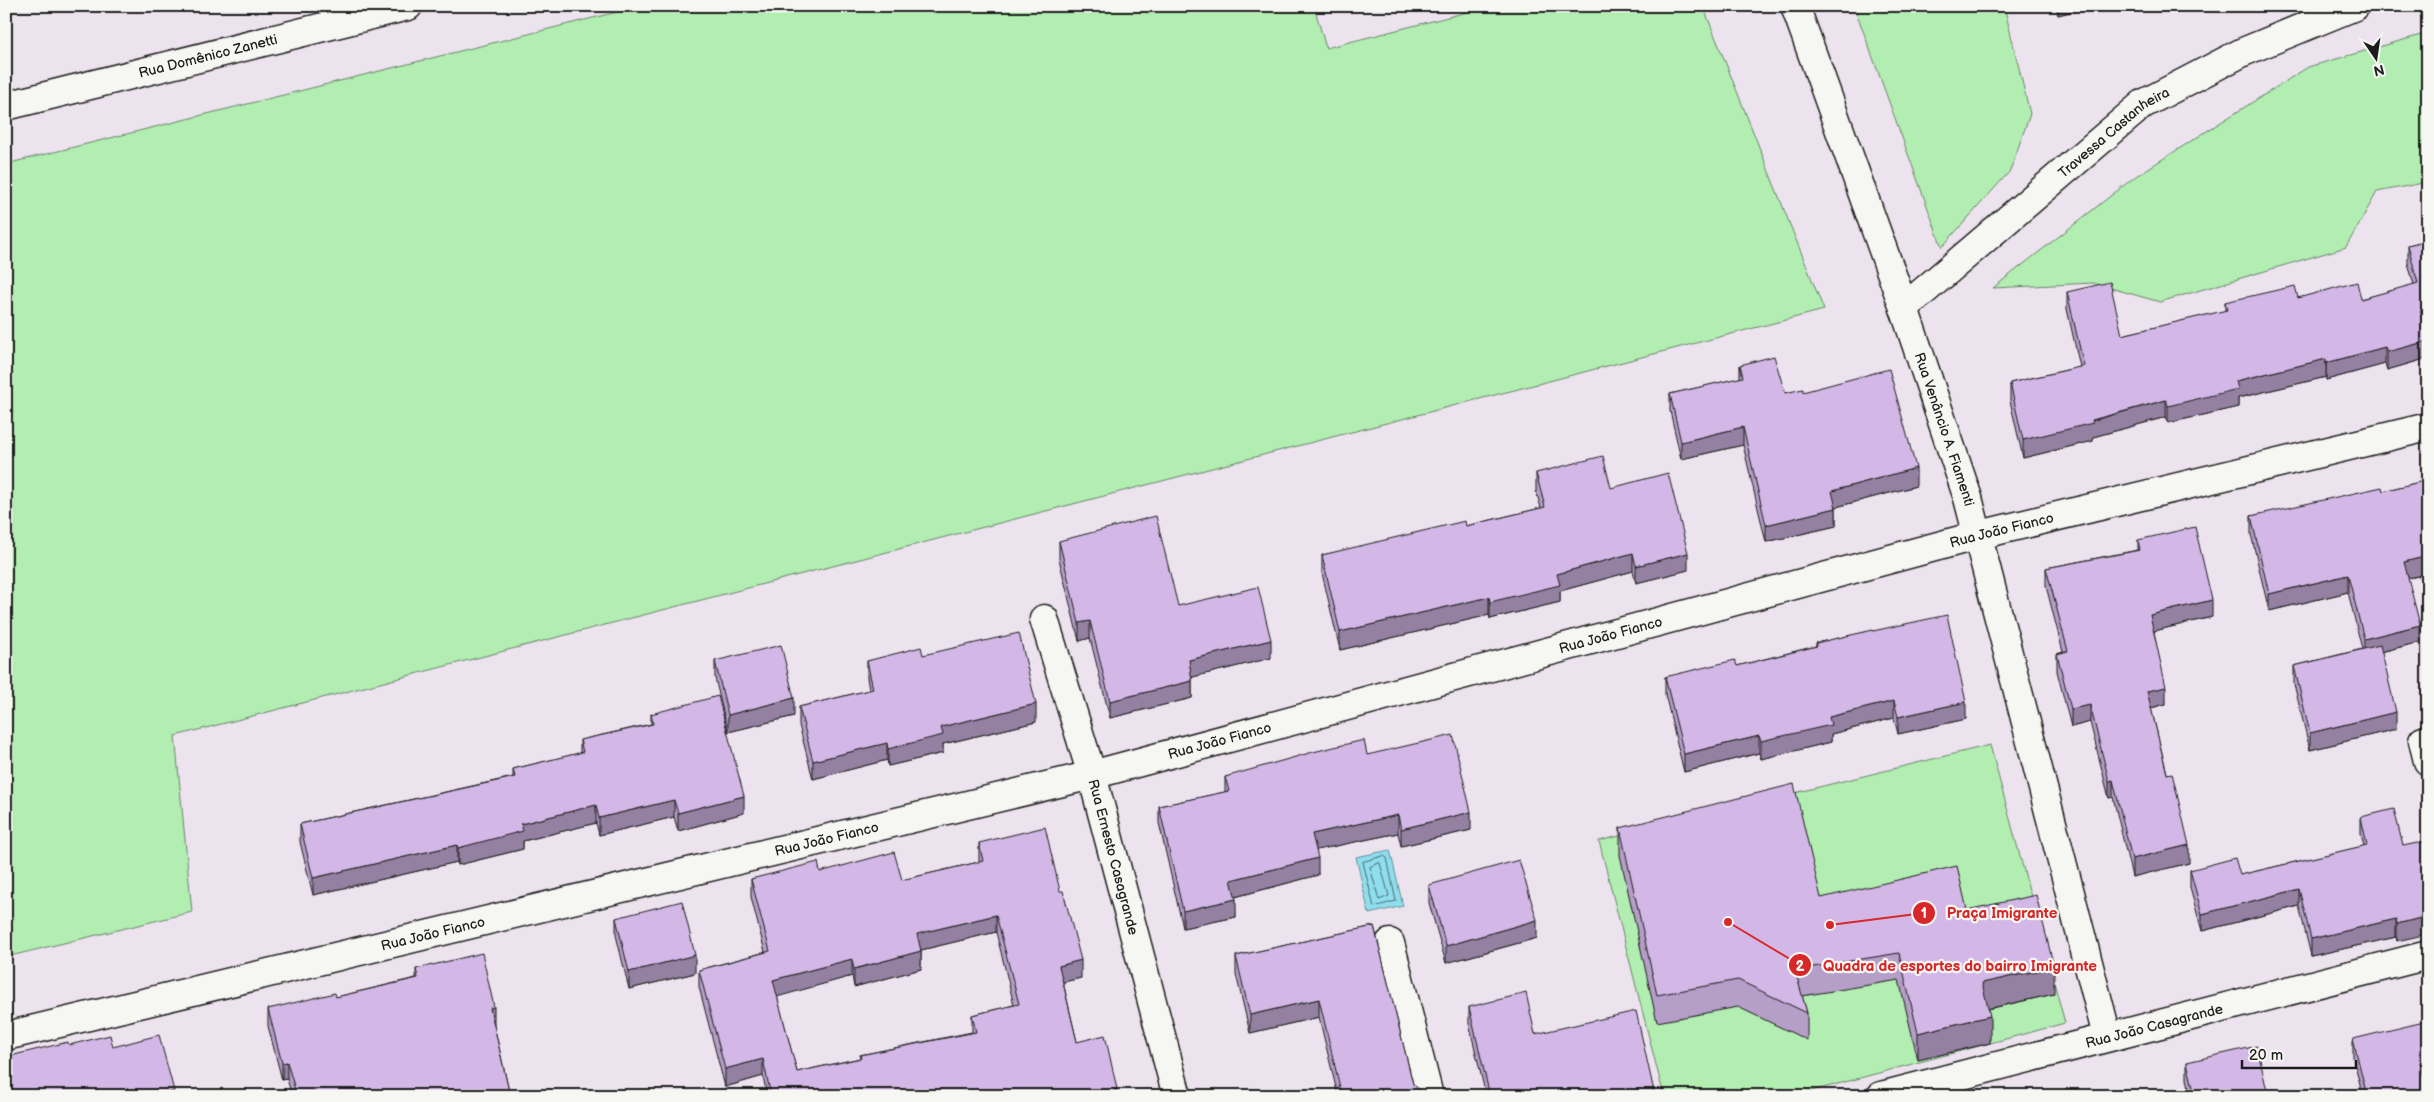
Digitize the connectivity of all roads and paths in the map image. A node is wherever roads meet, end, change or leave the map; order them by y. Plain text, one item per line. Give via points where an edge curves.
1 (408, 6) edge
2 (1796, 6) edge
3 (2355, 6) edge
4 (6, 106) edge
5 (1904, 308) junction
6 (2428, 427) edge
7 (1979, 535) junction
8 (1044, 618) dead end
9 (1092, 775) junction
10 (1390, 943) dead end
11 (2428, 955) edge
12 (6, 1036) edge
13 (2107, 1036) junction
14 (1177, 1096) edge
15 (1429, 1096) edge
16 (1881, 1096) edge

1 - 4 street, Rua Domênico Zanetti
2 - 5 street, Rua Venâncio A. Fiamenti
3 - 5 street, Travessa Castanheira via 2243,52 2143,104
5 - 7 street, Rua Venâncio A. Fiamenti
6 - 7 street, Rua João Fianco
7 - 9 street, Rua João Fianco
7 - 13 street, Rua Venâncio A. Fiamenti
8 - 9 street, Rua Ernesto Casagrande
9 - 12 street, Rua João Fianco
9 - 14 street, Rua Ernesto Casagrande
10 - 15 street
11 - 13 street, Rua João Casagrande
13 - 16 street, Rua João Casagrande

